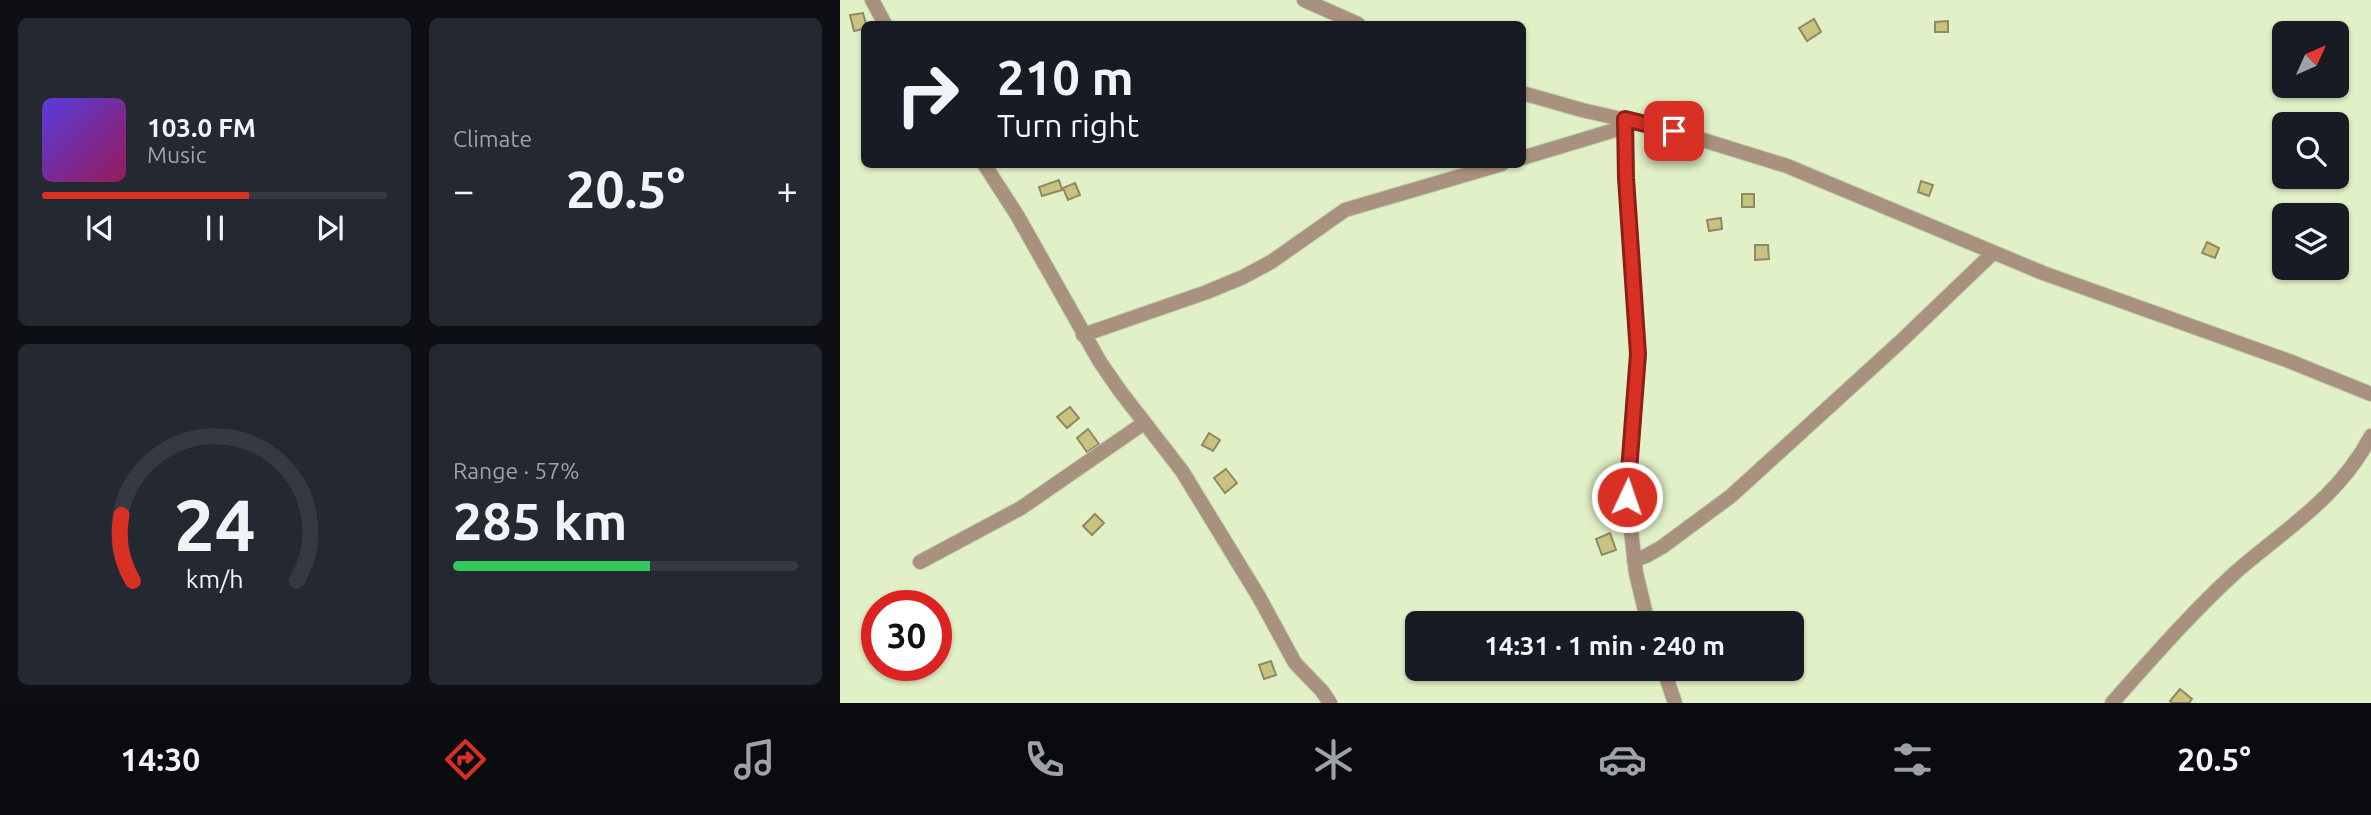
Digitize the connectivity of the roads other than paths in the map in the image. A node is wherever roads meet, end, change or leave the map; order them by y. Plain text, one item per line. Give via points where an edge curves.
1 (872, 0) edge
2 (1304, 0) edge
3 (883, 21) edge
4 (1351, 21) edge
5 (1526, 94) edge
6 (1625, 123) junction
7 (1526, 157) edge
8 (987, 168) edge
9 (1488, 168) edge
10 (1993, 253) junction
11 (1083, 335) junction
12 (2371, 394) edge
13 (1144, 423) junction
14 (2371, 436) edge
15 (1634, 559) junction
16 (920, 562) dead end
17 (1645, 611) edge
18 (1667, 681) edge
19 (1330, 703) edge
20 (1675, 703) edge
21 (2112, 703) edge

1 - 3 street
2 - 4 street
5 - 6 street
6 - 7 street
6 - 10 street via 1684,133 1787,166
6 - 15 street via 1638,328 1627,497
8 - 11 street
9 - 11 street via 1345,210 1243,277
10 - 12 street
10 - 15 street via 1731,496 1662,547
11 - 13 street
13 - 16 street via 1021,508
13 - 19 street via 1189,481 1295,663
14 - 21 street via 2332,491 2236,572
15 - 17 street
18 - 20 street

